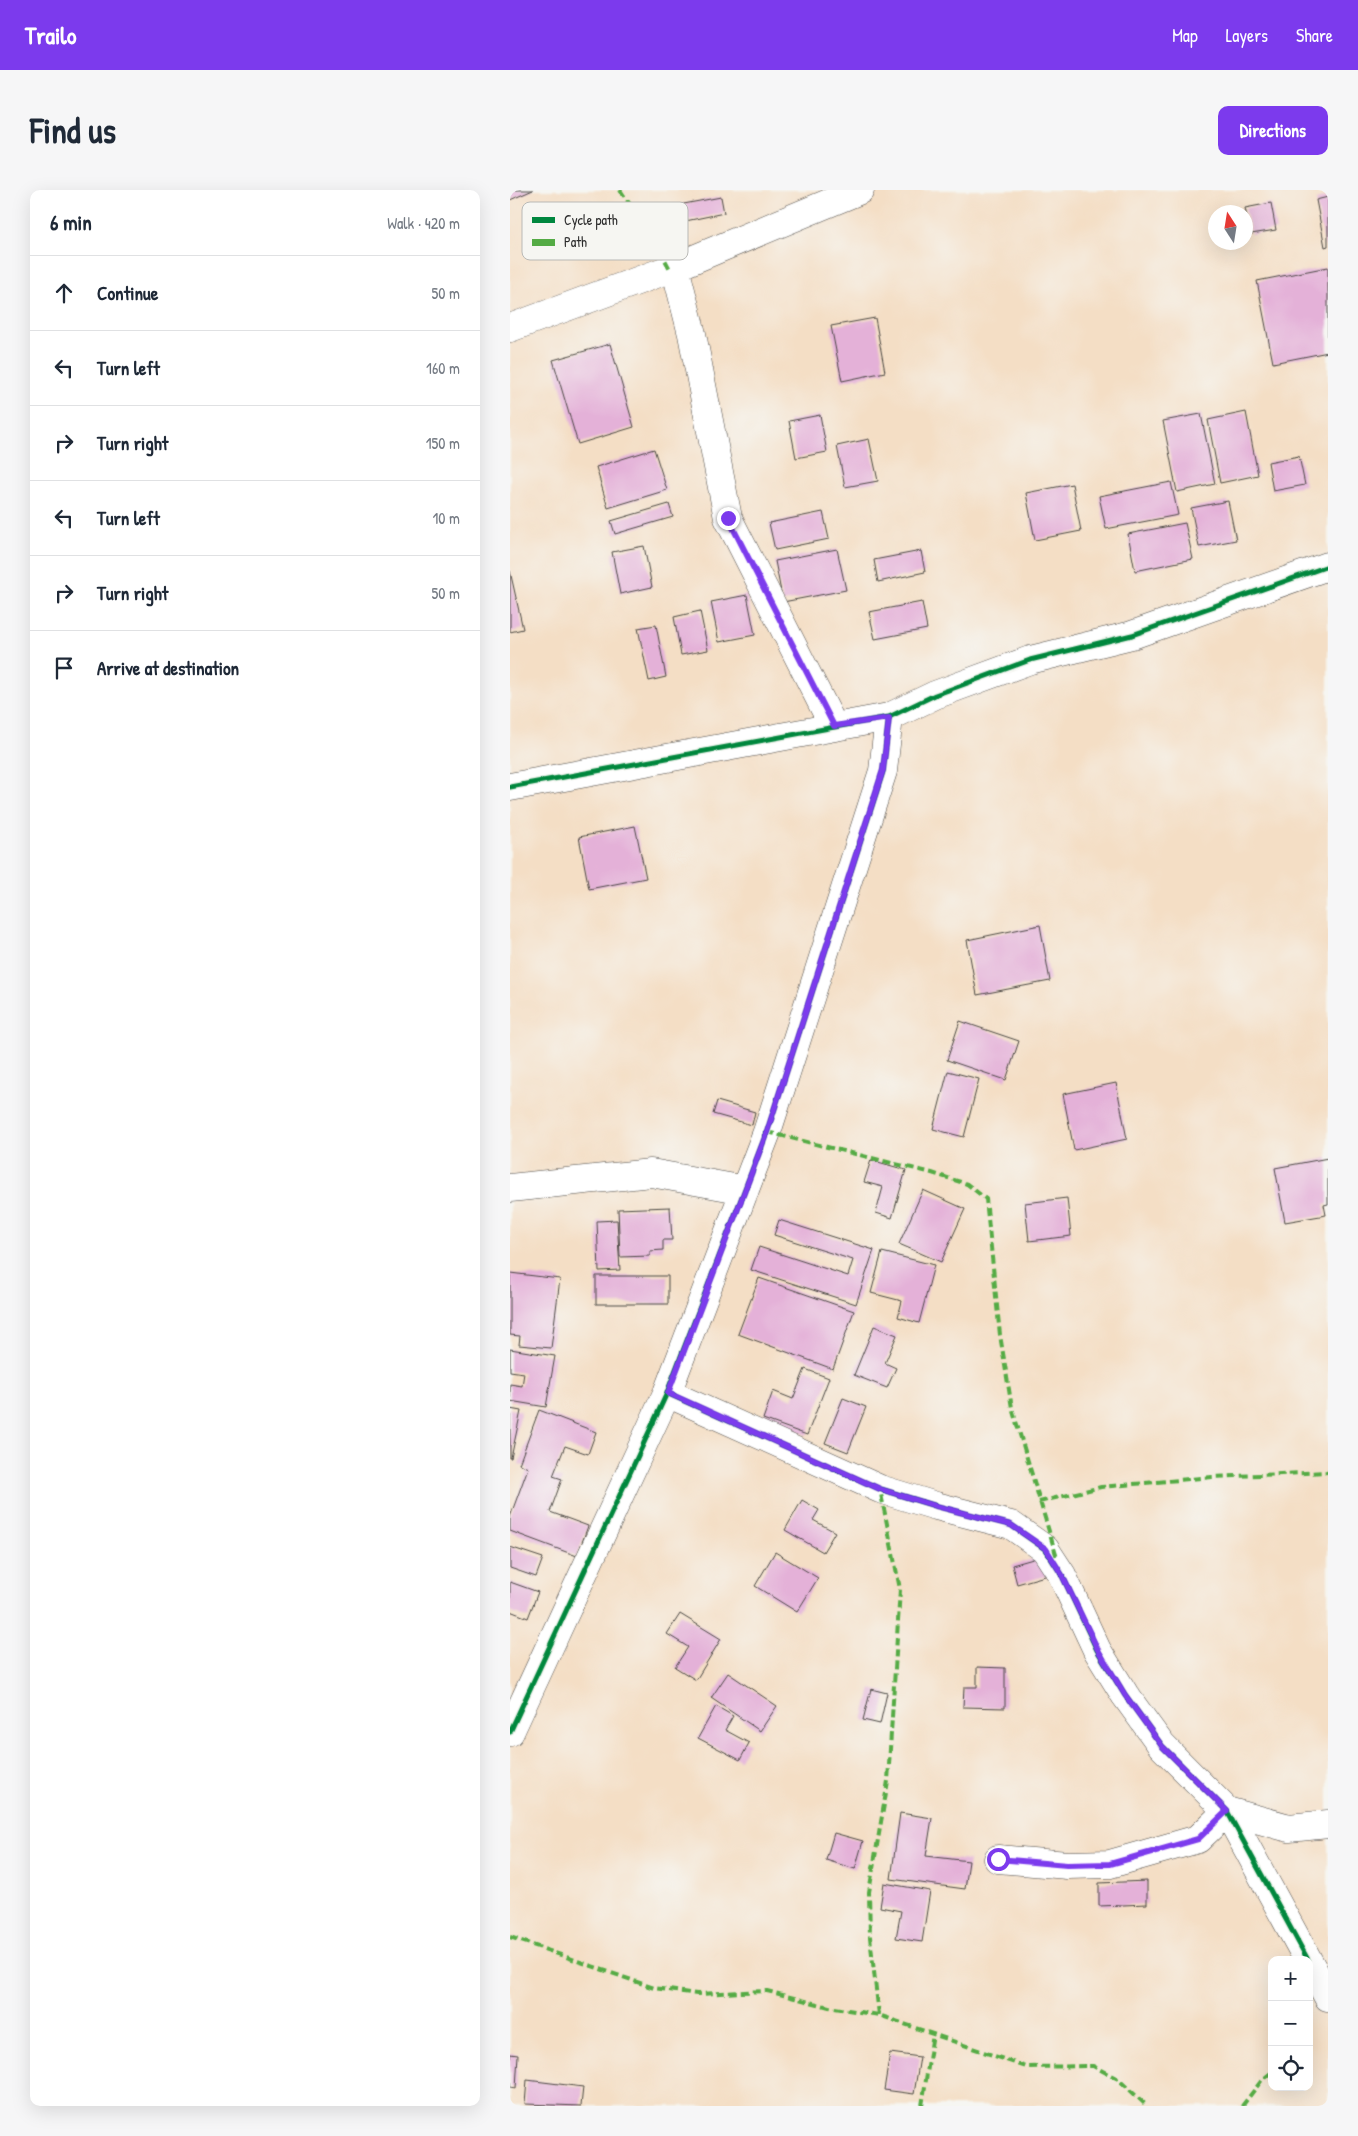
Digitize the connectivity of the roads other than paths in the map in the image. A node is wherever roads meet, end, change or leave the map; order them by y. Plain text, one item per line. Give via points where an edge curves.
1 (860, 190) edge
2 (675, 267) junction
3 (510, 328) edge
4 (1328, 566) edge
5 (889, 718) junction
6 (834, 726) junction
7 (510, 787) edge
8 (510, 1188) edge
9 (745, 1190) junction
10 (668, 1393) junction
11 (510, 1732) edge
12 (1227, 1811) junction
13 (1328, 1824) edge
14 (998, 1859) dead end
15 (1306, 1956) edge
16 (1313, 1969) edge
17 (1328, 1997) edge

1 - 2 street
2 - 3 street
2 - 6 street via 691,326 728,518
4 - 5 street via 1132,635 1030,660 935,696
5 - 6 street
5 - 9 street via 883,770 767,1132
6 - 7 street
8 - 9 street via 651,1173
9 - 10 street
10 - 11 street
10 - 12 street via 880,1489 1011,1525 1046,1549 1125,1695 1162,1746
12 - 13 street via 1289,1828
12 - 14 street via 1198,1839 1110,1864 1067,1865
12 - 15 street
16 - 17 street

